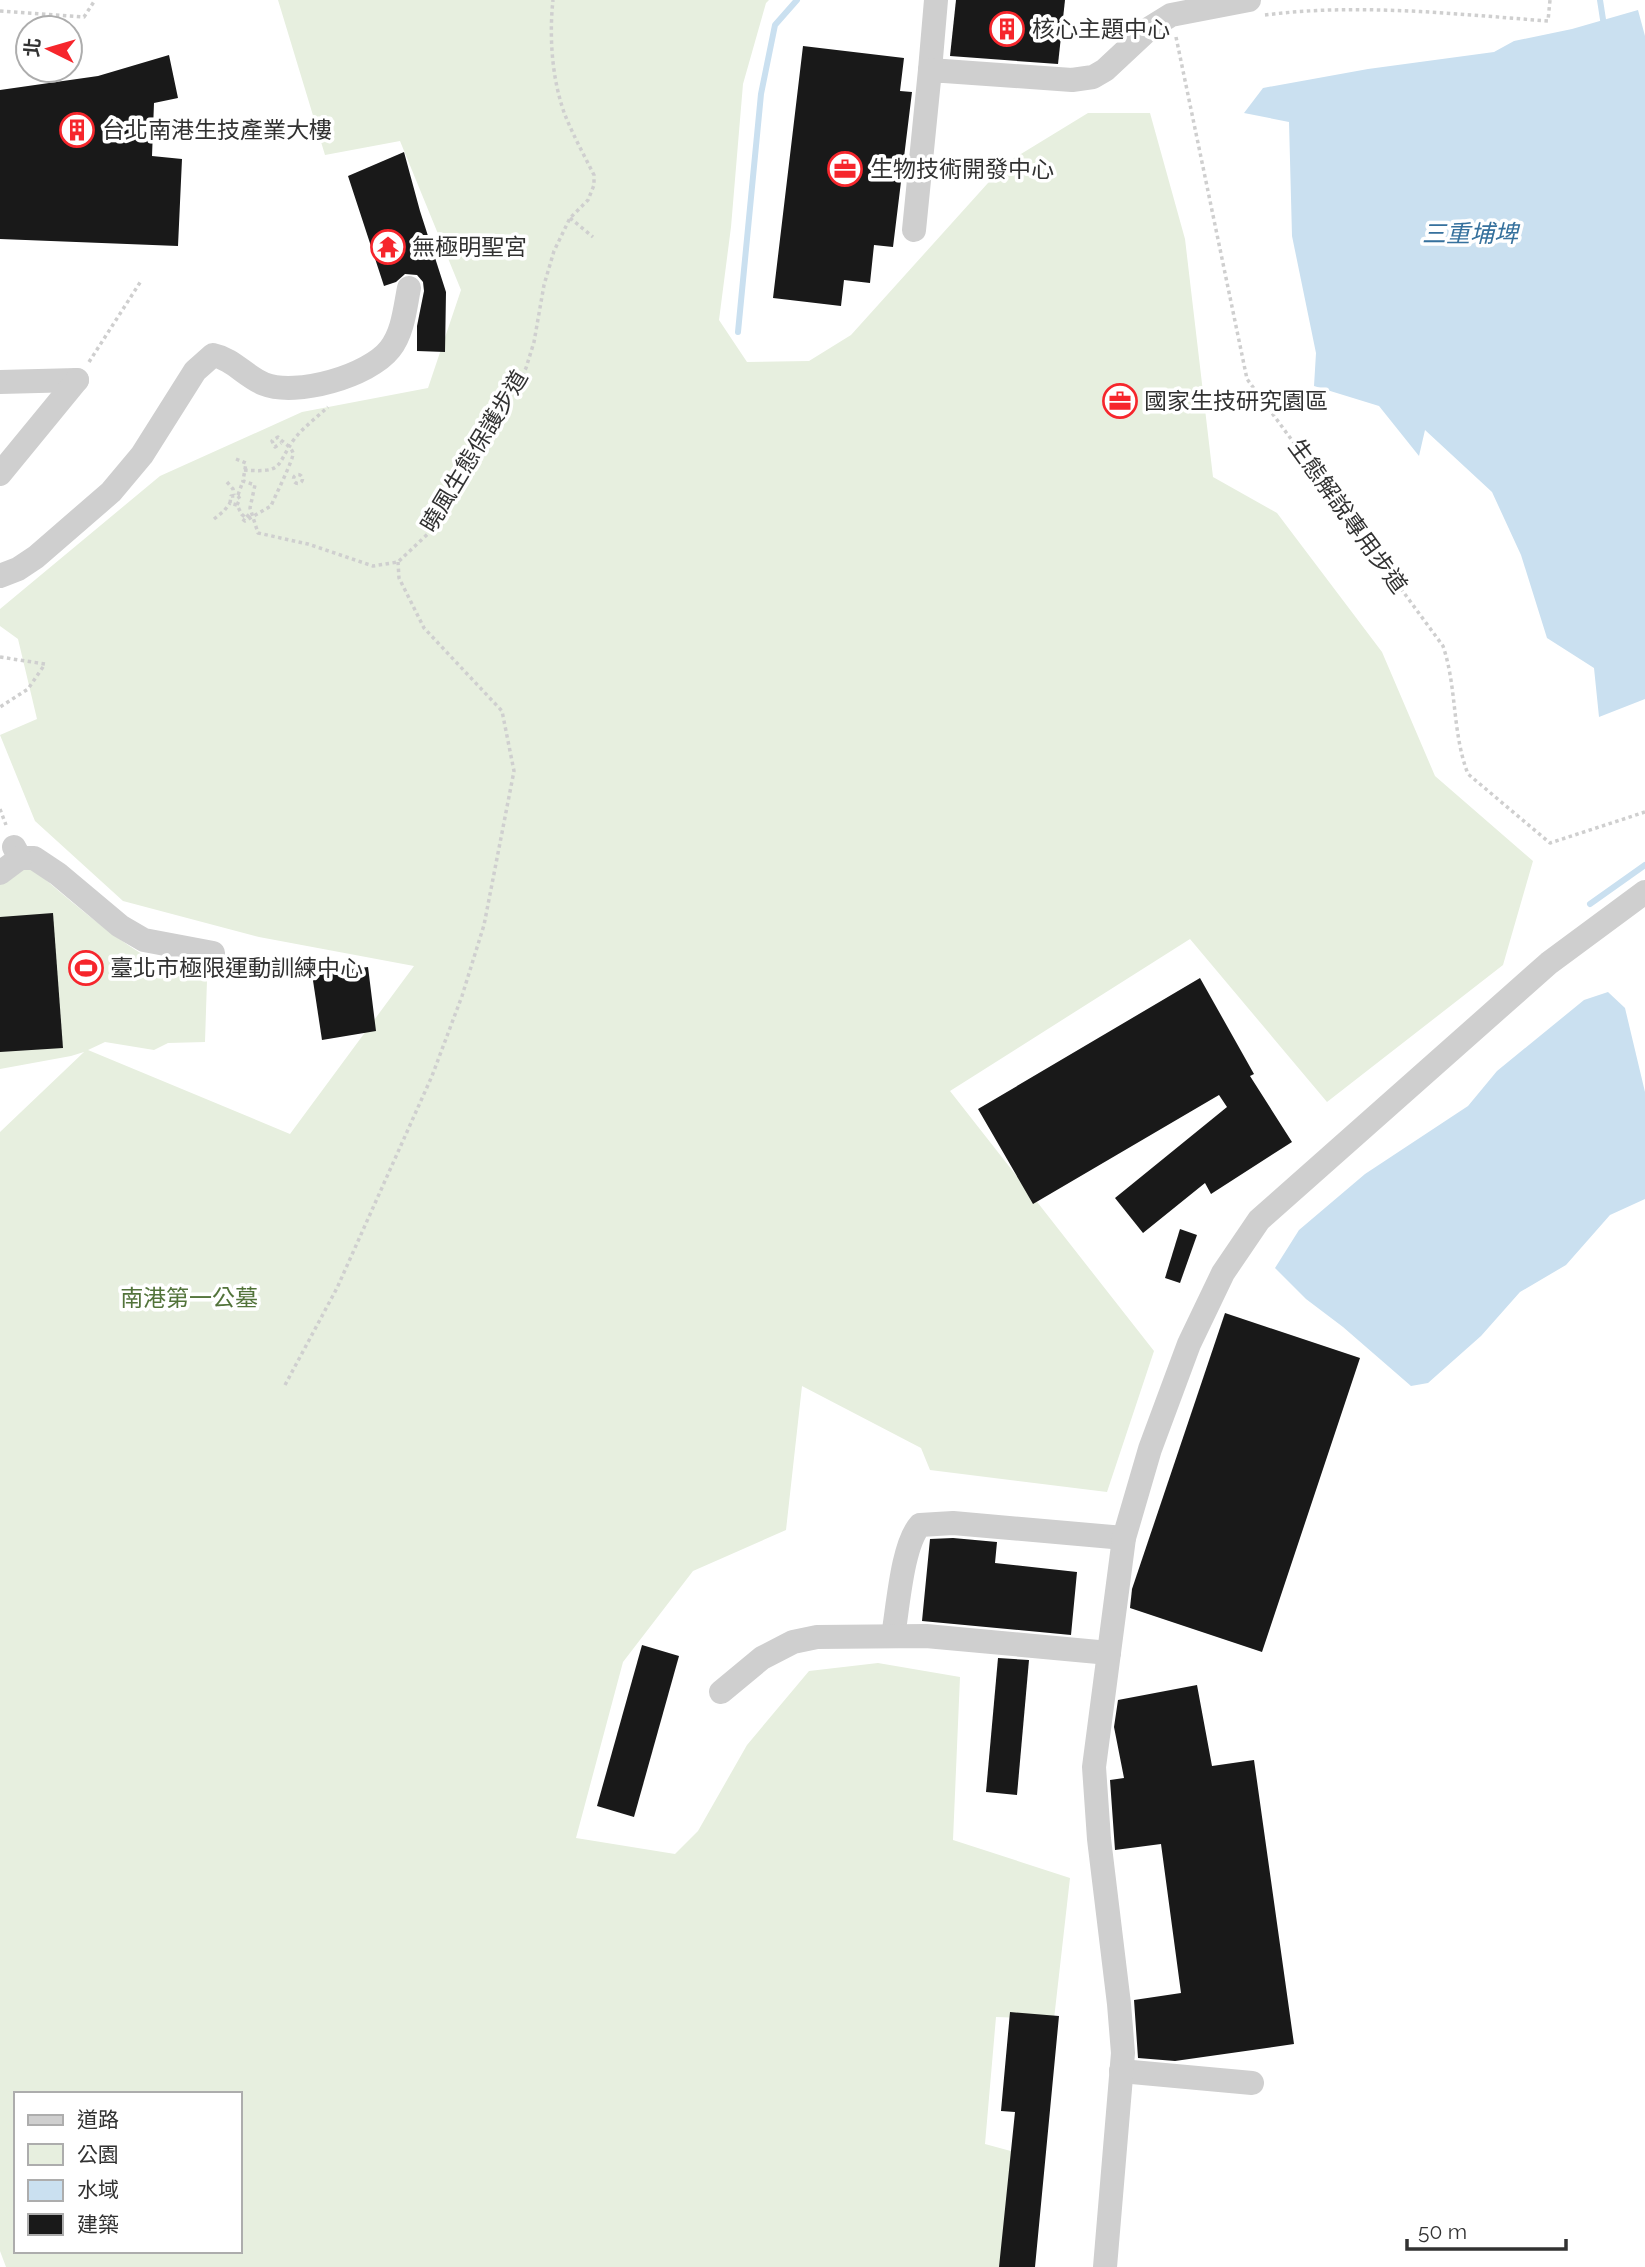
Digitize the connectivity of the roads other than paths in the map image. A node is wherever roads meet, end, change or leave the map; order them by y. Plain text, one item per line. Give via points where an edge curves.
1 (936, 0) edge
2 (1253, 8) edge
3 (930, 70) junction
4 (914, 230) dead end
5 (409, 288) dead end
6 (0, 382) edge
7 (0, 474) edge
8 (0, 576) edge
9 (0, 873) edge
10 (1645, 892) edge
11 (213, 953) dead end
12 (1124, 1538) junction
13 (893, 1636) junction
14 (1109, 1653) junction
15 (721, 1692) dead end
16 (1121, 2071) junction
17 (1252, 2083) dead end
18 (1105, 2267) edge

1 - 3 lane
2 - 3 lane via 1171,15 1093,77 1072,80
3 - 4 lane
5 - 8 lane via 401,327 391,348 377,363 331,382 290,387 265,384 213,355 195,371 142,455 111,492 36,557
6 - 7 lane via 77,380
9 - 11 lane via 17,852 34,858 144,940
10 - 12 lane via 1549,963 1259,1220 1223,1273 1189,1344
12 - 13 lane via 953,1523 920,1525 908,1550
12 - 14 lane
13 - 14 lane
13 - 15 lane via 817,1637 793,1642 762,1658
14 - 16 lane via 1094,1767 1119,2004
16 - 17 lane
16 - 18 lane

